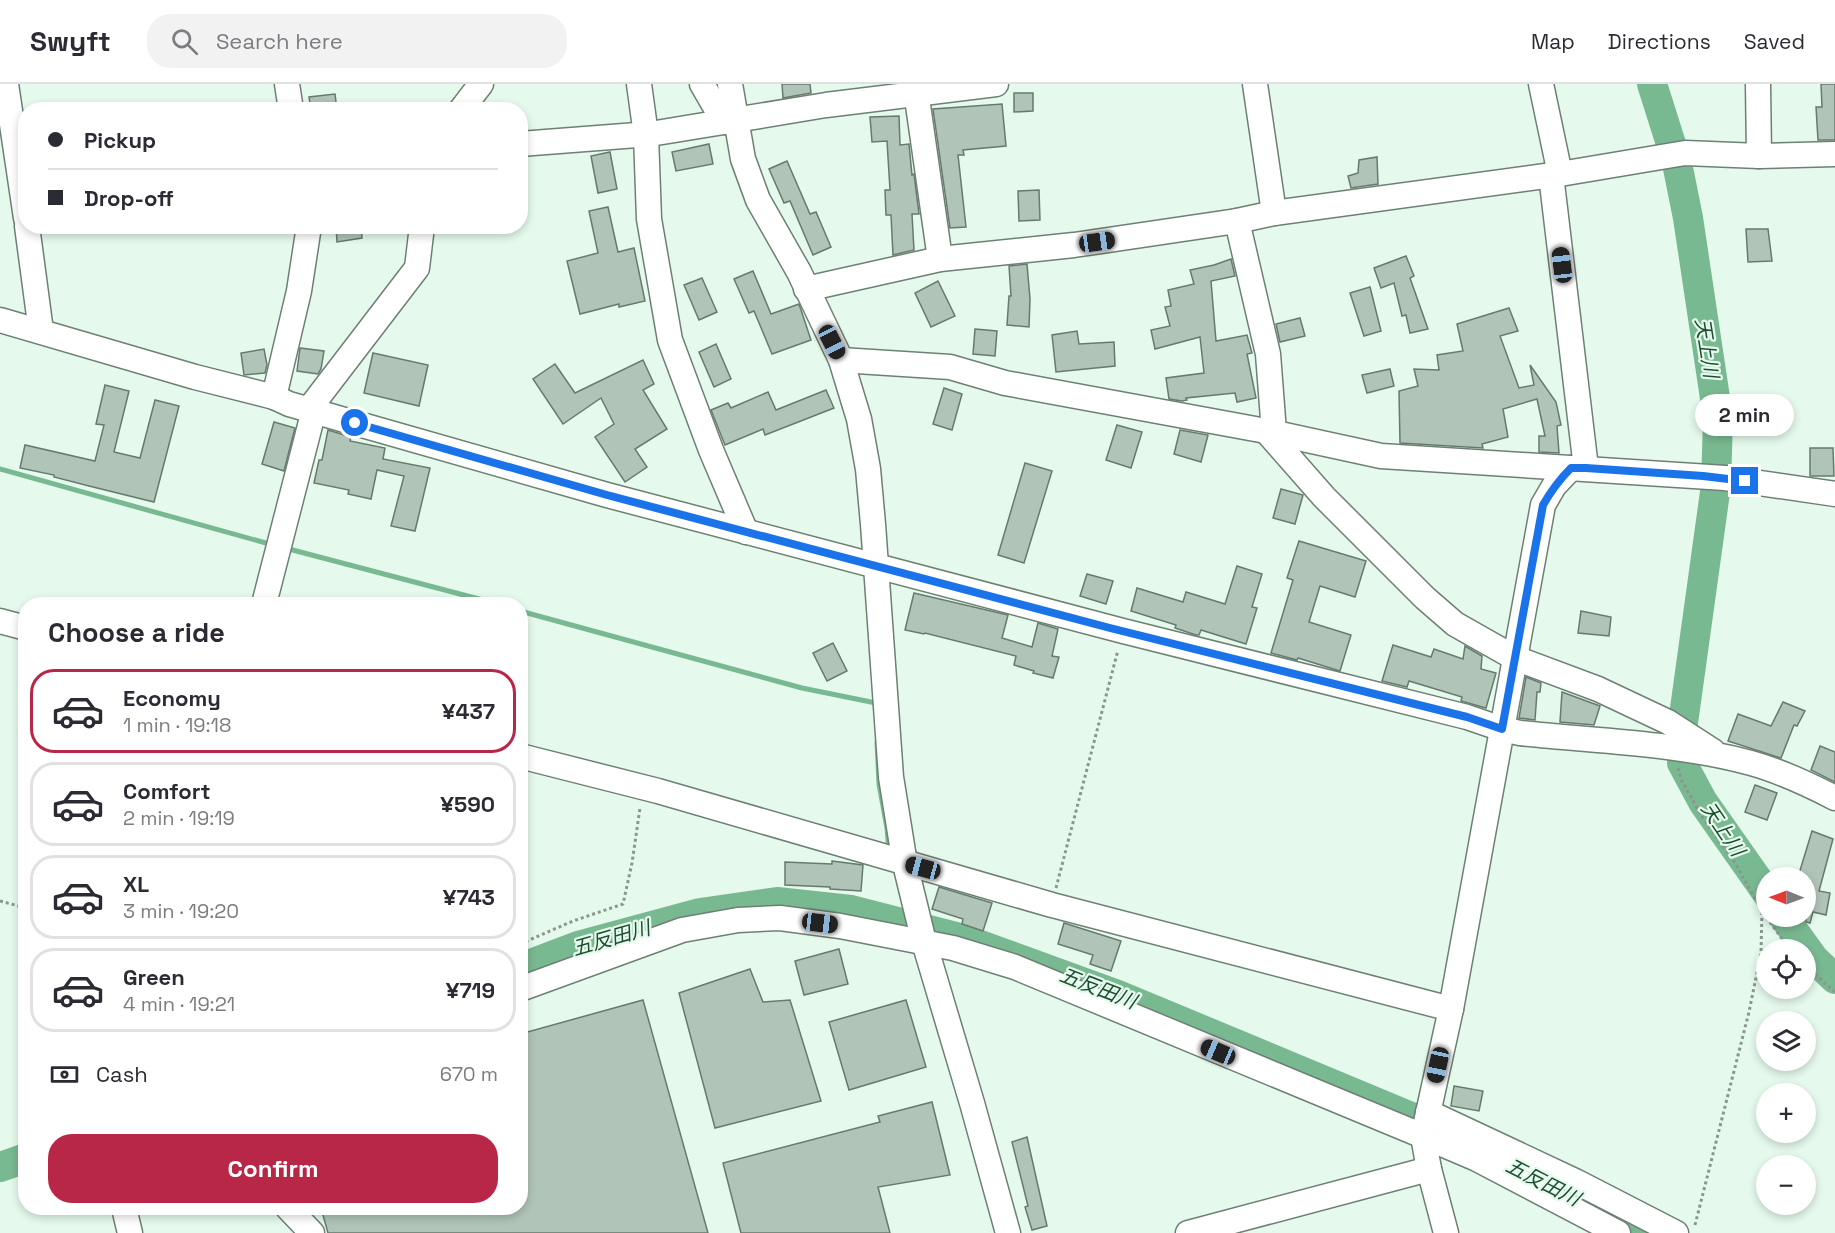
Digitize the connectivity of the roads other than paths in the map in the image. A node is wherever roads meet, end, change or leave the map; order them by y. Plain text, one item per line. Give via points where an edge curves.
1 (6, 84) edge
2 (287, 84) edge
3 (481, 84) edge
4 (639, 84) edge
5 (702, 84) edge
6 (730, 84) edge
7 (996, 84) edge
8 (1255, 84) edge
9 (1541, 84) edge
10 (1758, 84) edge
11 (916, 89) edge
12 (290, 102) edge
13 (467, 102) edge
14 (730, 121) junction
15 (646, 135) junction
16 (528, 143) edge
17 (1835, 154) edge
18 (1759, 156) junction
19 (18, 164) edge
20 (1555, 175) junction
21 (1274, 213) junction
22 (1237, 221) junction
23 (28, 234) edge
24 (308, 234) edge
25 (421, 234) edge
26 (940, 259) junction
27 (806, 289) junction
28 (0, 320) edge
29 (41, 331) junction
30 (841, 360) junction
31 (274, 397) junction
32 (311, 409) junction
33 (1270, 432) junction
34 (1578, 468) junction
35 (1835, 494) edge
36 (746, 532) junction
37 (874, 565) junction
38 (266, 597) edge
39 (0, 621) edge
40 (18, 626) edge
41 (1515, 658) junction
42 (1502, 729) junction
43 (1722, 757) junction
44 (528, 758) edge
45 (1835, 798) edge
46 (896, 861) junction
47 (922, 931) junction
48 (528, 986) edge
49 (1451, 1009) junction
50 (1425, 1124) junction
51 (1429, 1169) junction
52 (126, 1215) edge
53 (295, 1215) edge
54 (1213, 1230) edge
55 (130, 1233) edge
56 (312, 1233) edge
57 (1008, 1233) edge
58 (1188, 1233) edge
59 (1446, 1233) edge
60 (1618, 1233) edge
61 (1676, 1233) edge

1 - 19 street
2 - 12 street
3 - 13 street
4 - 15 street
5 - 14 street
6 - 14 street
7 - 11 street
8 - 21 street
9 - 20 street
10 - 18 street
11 - 14 street
11 - 26 street
14 - 15 street
14 - 27 street via 758,200
15 - 16 street
15 - 36 street via 649,219 670,340
17 - 18 street
18 - 20 street via 1674,155
20 - 21 street
20 - 34 street
21 - 22 street
22 - 26 street via 1074,245
22 - 33 street via 1268,354
23 - 29 street
24 - 31 street
25 - 32 street via 417,268
26 - 27 street
27 - 30 street
28 - 29 street
29 - 31 street
30 - 33 street via 950,367 1005,383
30 - 37 street via 859,419 868,469
31 - 32 street
32 - 36 street
32 - 38 street
33 - 34 street via 1381,456
33 - 41 street via 1323,497 1425,598 1455,624
34 - 35 street via 1712,477
34 - 41 street via 1554,486 1543,505
36 - 37 street
37 - 42 street
37 - 46 street
39 - 40 street
41 - 42 street
41 - 43 street via 1648,712
42 - 43 street
42 - 49 street
43 - 45 street via 1779,773
44 - 46 street via 643,787
46 - 47 street
46 - 49 street
47 - 48 street via 780,918 738,920 682,930
47 - 50 street via 953,948 1015,967
47 - 57 street
49 - 50 street
50 - 51 street
50 - 60 street via 1477,1159
50 - 61 street via 1575,1181
51 - 54 street
51 - 59 street
52 - 55 street
53 - 56 street
54 - 58 street

